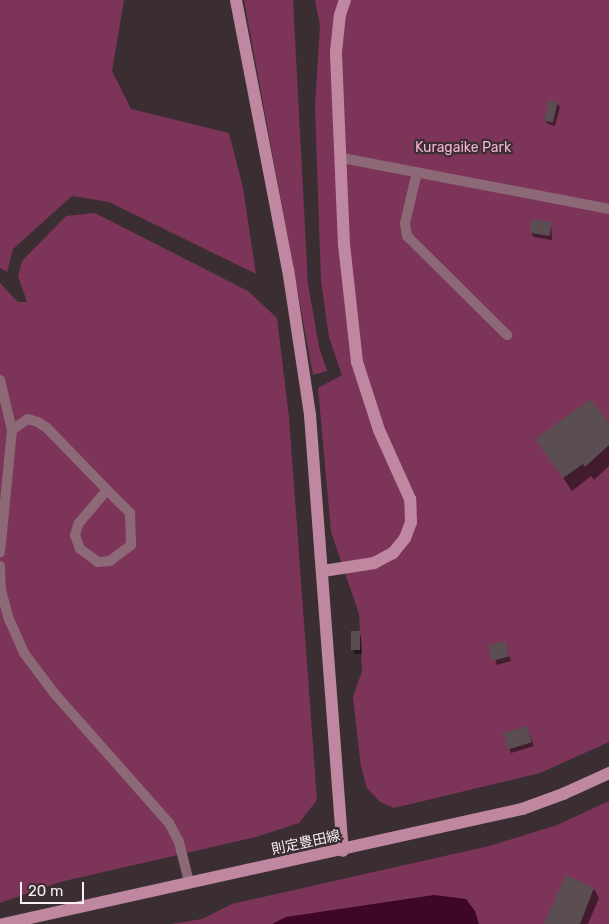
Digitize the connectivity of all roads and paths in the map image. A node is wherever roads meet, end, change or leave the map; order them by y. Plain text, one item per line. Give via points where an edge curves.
1 (236, 0) edge
2 (344, 0) edge
3 (342, 158) junction
4 (418, 172) junction
5 (609, 209) edge
6 (507, 335) dead end
7 (0, 380) edge
8 (12, 430) junction
9 (108, 490) junction
10 (0, 552) edge
11 (0, 566) edge
12 (323, 571) junction
13 (609, 773) edge
14 (343, 851) junction
15 (189, 882) junction
16 (3, 924) edge

1 - 12 street via 288,269 310,415
2 - 3 street via 336,52
3 - 4 lane
3 - 12 street via 344,245 357,362 379,430 410,499 411,522 405,538 393,553 374,563
4 - 5 lane
4 - 6 lane via 406,223 407,236
7 - 8 lane
8 - 9 lane via 28,419 38,422
8 - 10 lane
9 - 9 lane via 130,514 131,545 110,562 98,562 80,549 75,535 79,523
11 - 15 lane via 7,612 24,653 54,693 169,823 179,842
12 - 14 street
13 - 14 street, 則定豊田線 via 522,809
14 - 15 street, 則定豊田線
15 - 16 street, 則定豊田線

